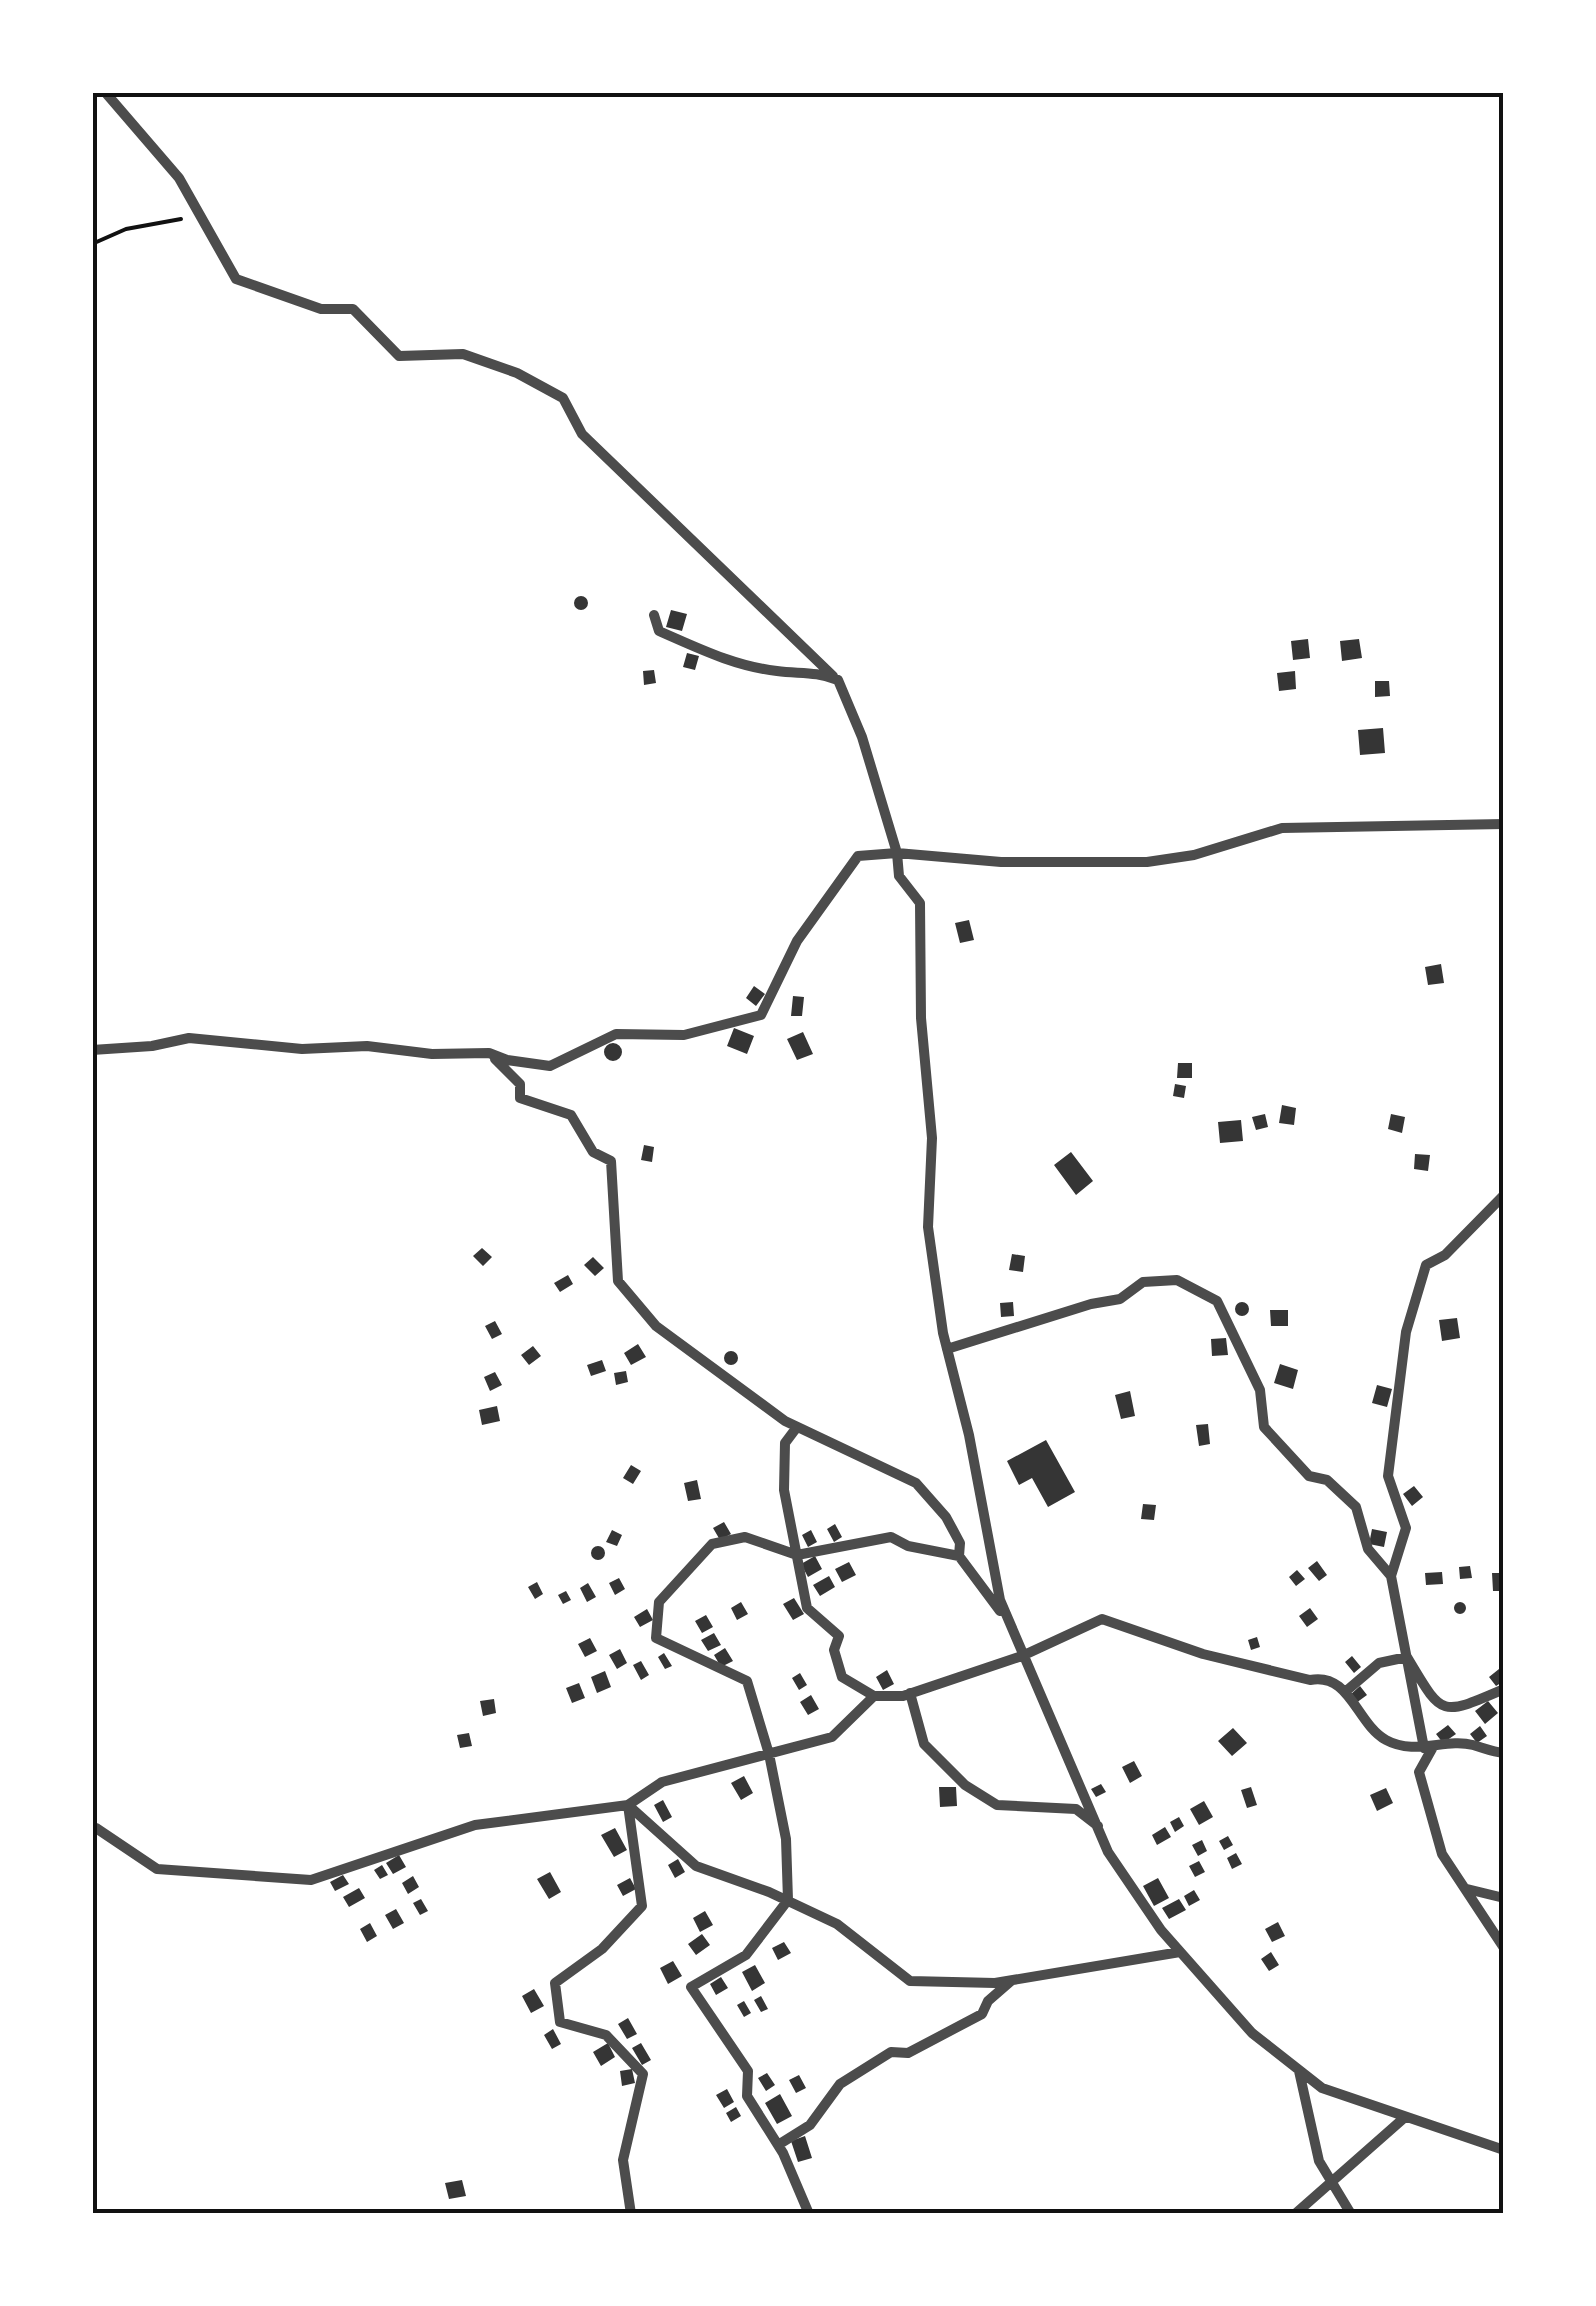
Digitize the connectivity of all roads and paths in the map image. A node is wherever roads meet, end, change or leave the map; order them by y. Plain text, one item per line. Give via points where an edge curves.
1 (105, 92) edge
2 (201, 216) junction
3 (92, 244) edge
4 (654, 615) dead end
5 (838, 680) junction
6 (1504, 824) edge
7 (897, 853) junction
8 (92, 1050) edge
9 (489, 1052) junction
10 (1504, 1195) edge
11 (947, 1349) junction
12 (797, 1427) junction
13 (798, 1555) junction
14 (959, 1556) junction
15 (1391, 1576) junction
16 (1010, 1624) junction
17 (1022, 1656) junction
18 (1406, 1657) junction
19 (1504, 1689) edge
20 (1345, 1692) junction
21 (910, 1693) junction
22 (874, 1696) junction
23 (1429, 1747) junction
24 (1504, 1753) edge
25 (769, 1754) junction
26 (628, 1805) junction
27 (1098, 1827) junction
28 (96, 1828) dead end
29 (1467, 1890) junction
30 (1504, 1898) edge
31 (788, 1900) junction
32 (1504, 1948) edge
33 (1180, 1952) junction
34 (1011, 1981) junction
35 (1298, 2070) junction
36 (1404, 2118) junction
37 (778, 2145) junction
38 (1504, 2150) edge
39 (1332, 2181) junction
40 (632, 2214) edge
41 (809, 2214) edge
42 (1294, 2214) edge
43 (1351, 2214) edge

1 - 2 street via 180,178
2 - 3 path via 126,230
2 - 5 street via 236,279 321,309 354,308 399,356 463,354 563,398 582,434
4 - 5 street via 659,631 706,654 779,671 814,670
5 - 7 street
6 - 7 street via 1282,828 1147,862 1002,862
7 - 9 street via 858,856 797,942 761,1014 684,1035 616,1034 550,1066
7 - 11 street via 899,876 920,903 932,1138 928,1227
8 - 9 street via 190,1038 302,1049
9 - 12 street via 520,1084 520,1098 571,1115 594,1152 611,1160 618,1281 656,1326
10 - 15 street via 1446,1255 1426,1265 1414,1302 1388,1476 1406,1528
11 - 15 street via 1120,1300 1143,1282 1177,1280 1217,1301 1260,1390 1264,1427 1309,1476 1327,1480 1356,1507 1368,1549
11 - 16 street
12 - 13 street via 785,1443 783,1463
12 - 14 street via 916,1483 946,1518 960,1543
13 - 14 street via 891,1537
13 - 22 street via 808,1608 839,1636 834,1650 842,1678
13 - 25 street via 745,1536 712,1544 659,1602 656,1638 747,1680
14 - 16 street
15 - 18 street
16 - 17 street
17 - 20 street via 1102,1619 1203,1654 1310,1680 1324,1677
17 - 21 street
17 - 27 street
18 - 19 street via 1443,1707 1454,1709
18 - 20 street via 1379,1663
18 - 23 street
20 - 23 street via 1386,1740
21 - 22 street
21 - 27 street via 924,1744 966,1786 997,1805 1076,1809
22 - 25 street via 832,1737
23 - 24 street via 1470,1744
23 - 29 street via 1419,1772 1442,1854
25 - 26 street via 662,1782
25 - 31 street via 786,1839
26 - 28 street via 475,1824 311,1880 157,1869
26 - 31 street via 696,1866
26 - 40 street via 642,1906 602,1949 555,1984 560,2022 606,2035 642,2074 623,2160
27 - 33 street via 1108,1852
29 - 30 street
29 - 32 street
31 - 34 street via 837,1924 910,1982
31 - 37 street via 746,1955 691,1987 748,2070 747,2096
33 - 34 street
33 - 35 street via 1252,2033
34 - 37 street via 982,2014 908,2054 891,2052 840,2084 810,2125
35 - 36 street via 1322,2088
35 - 39 street via 1319,2161
36 - 38 street
36 - 39 street
37 - 41 street
39 - 42 street
39 - 43 street

